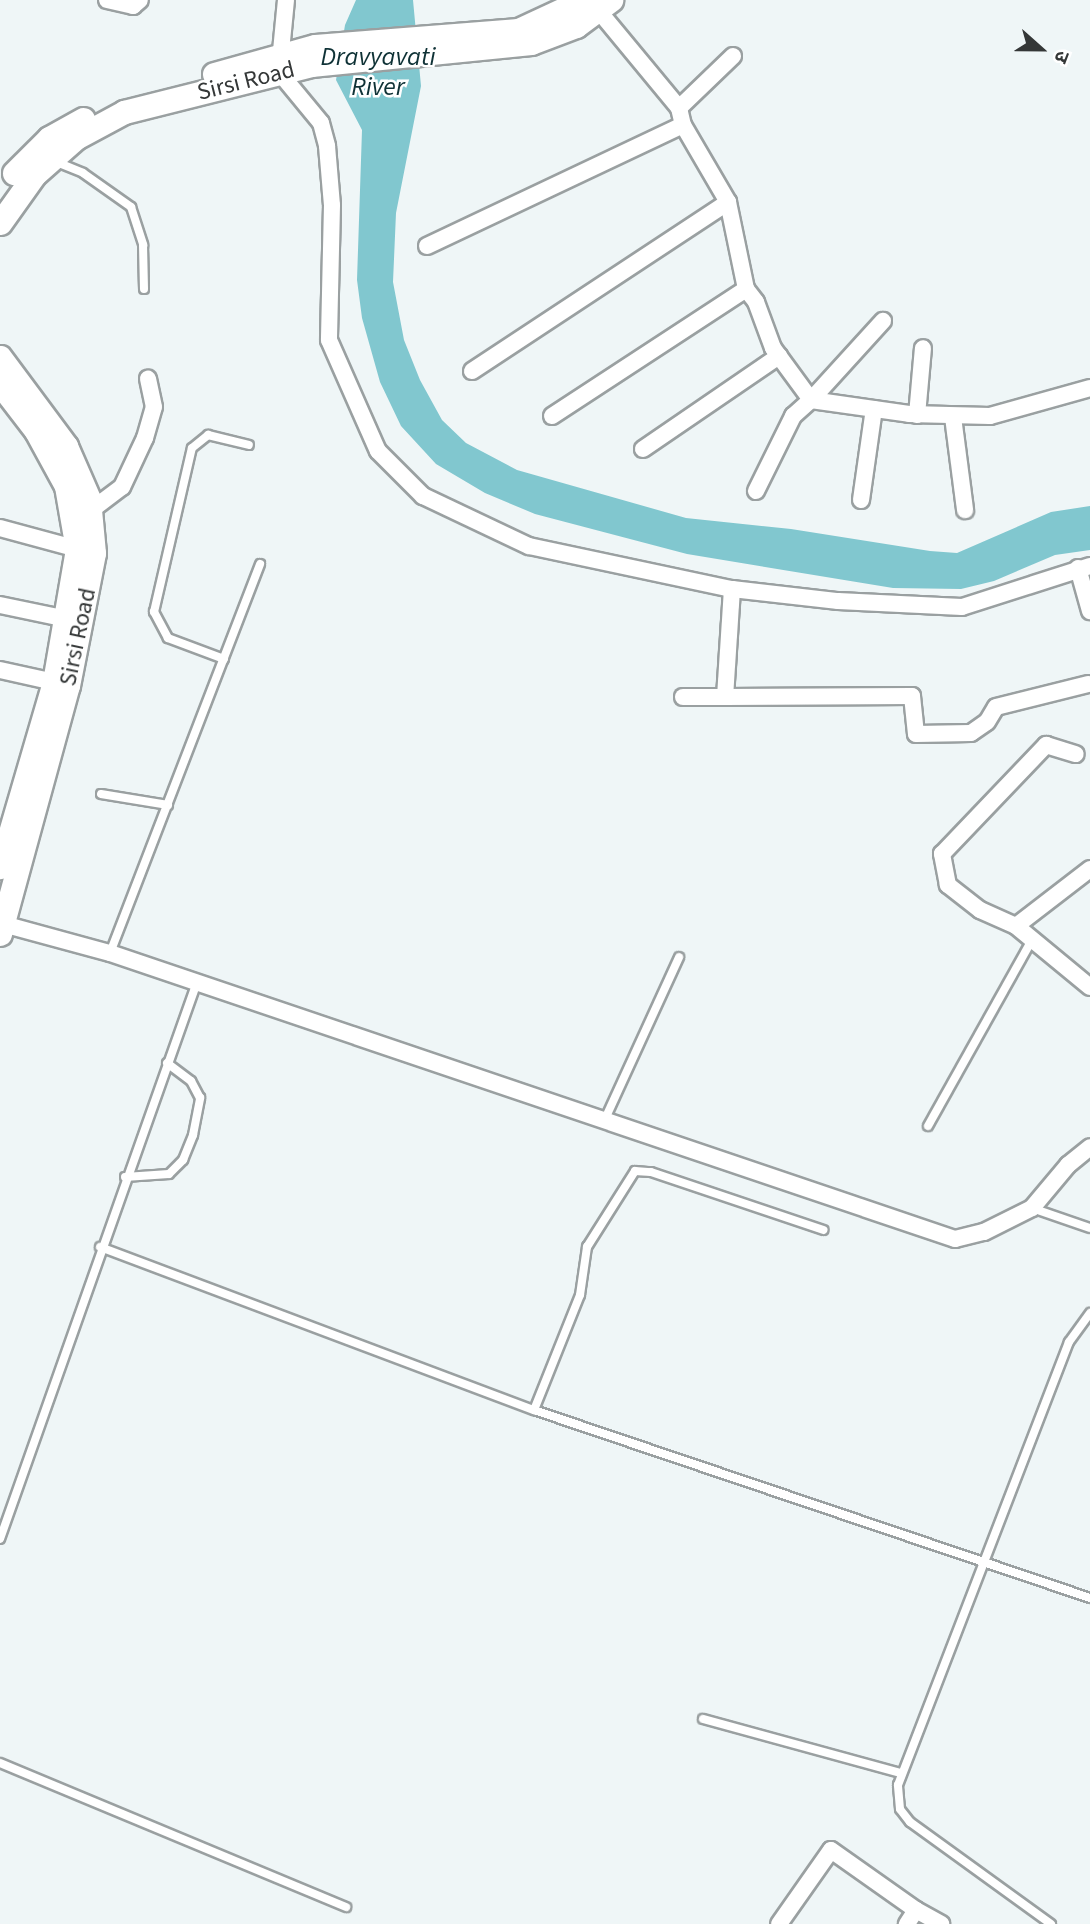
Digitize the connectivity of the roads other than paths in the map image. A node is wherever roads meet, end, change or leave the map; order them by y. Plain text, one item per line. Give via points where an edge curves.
1 (107, 0) edge
2 (140, 0) edge
3 (286, 0) edge
4 (597, 3) edge
5 (733, 55) dead end
6 (279, 63) junction
7 (679, 108) junction
8 (683, 125) junction
9 (51, 160) junction
10 (727, 202) junction
11 (1, 209) edge
12 (427, 246) dead end
13 (144, 289) dead end
14 (746, 289) junction
15 (883, 321) dead end
16 (923, 348) dead end
17 (779, 356) junction
18 (0, 357) edge
19 (472, 371) dead end
20 (148, 379) dead end
21 (0, 384) edge
22 (1090, 388) edge
23 (811, 400) junction
24 (874, 409) junction
25 (917, 415) junction
26 (552, 416) dead end
27 (953, 417) junction
28 (249, 445) dead end
29 (643, 449) dead end
30 (756, 491) dead end
31 (861, 500) dead end
32 (965, 510) dead end
33 (90, 511) junction
34 (0, 528) edge
35 (86, 551) junction
36 (260, 564) dead end
37 (1084, 567) edge
38 (732, 589) junction
39 (0, 605) edge
40 (1090, 611) edge
41 (66, 619) junction
42 (224, 659) junction
43 (0, 670) edge
44 (54, 682) junction
45 (1087, 684) dead end
46 (683, 696) dead end
47 (725, 697) junction
48 (1076, 754) dead end
49 (101, 794) dead end
50 (168, 805) junction
51 (17, 808) edge
52 (0, 867) edge
53 (1090, 869) edge
54 (1016, 926) junction
55 (1, 929) edge
56 (1032, 940) junction
57 (110, 953) junction
58 (679, 957) dead end
59 (197, 982) junction
60 (1090, 987) edge
61 (167, 1063) junction
62 (605, 1119) junction
63 (928, 1126) dead end
64 (1090, 1147) edge
65 (125, 1177) junction
66 (1032, 1209) junction
67 (1090, 1228) edge
68 (823, 1230) dead end
69 (100, 1247) junction
70 (1090, 1313) edge
71 (534, 1409) junction
72 (0, 1539) edge
73 (986, 1564) junction
74 (1090, 1598) edge
75 (703, 1719) dead end
76 (0, 1763) edge
77 (901, 1773) junction
78 (346, 1907) dead end
79 (911, 1917) edge
80 (779, 1924) edge
81 (941, 1924) edge
82 (1051, 1924) edge

1 - 2 street via 133,6
3 - 6 street
4 - 6 street, Sirsi Road via 576,26 531,43 451,44
4 - 7 street
5 - 7 street
6 - 9 street, Sirsi Road via 124,112 76,138
6 - 11 street, Sirsi Road via 101,108 49,138
6 - 38 street via 321,122 332,205 327,266 329,340 378,451 423,496 529,546
7 - 8 street
8 - 10 street
8 - 12 street
9 - 11 street, Sirsi Road
9 - 13 lane via 83,173 131,207 144,245
10 - 14 street
10 - 19 street
14 - 17 street
14 - 26 street
15 - 23 street
16 - 25 street
17 - 23 street
17 - 29 street
18 - 33 street, Sirsi Road via 66,446
20 - 33 street via 155,407 145,438 122,487
21 - 35 street, Sirsi Road via 36,431 66,486
22 - 27 street via 990,416
23 - 24 street
23 - 30 street via 793,416
24 - 25 street
24 - 31 street
25 - 27 street
27 - 32 street
28 - 42 lane via 208,435 197,440 154,612 168,638
33 - 35 street, Sirsi Road
34 - 35 street
35 - 41 street, Sirsi Road
35 - 51 street, Sirsi Road via 83,622
36 - 42 lane
37 - 38 street via 962,607
37 - 40 street
38 - 47 street
39 - 41 street
41 - 44 street, Sirsi Road
42 - 50 lane
43 - 44 street
44 - 51 street, Sirsi Road
45 - 47 street via 996,707 987,722 971,733 916,734 912,696
46 - 47 street
48 - 54 street via 1046,745 942,854 948,885 979,910
49 - 50 lane
50 - 57 lane
51 - 52 street, Sirsi Road
51 - 55 street, Sirsi Road
53 - 54 street
54 - 56 street
55 - 57 street
56 - 60 street
56 - 63 lane
57 - 59 street
58 - 62 lane
59 - 61 lane
59 - 62 street
61 - 65 lane
61 - 65 lane via 191,1081 200,1098 193,1135 183,1160 169,1174
62 - 66 street via 955,1239 984,1232
64 - 66 street via 1068,1165
65 - 69 lane
66 - 67 lane
68 - 71 lane via 651,1171 635,1171 587,1247 580,1295
69 - 71 lane
69 - 72 lane
70 - 73 lane via 1069,1342
71 - 73 lane
73 - 74 lane
73 - 77 lane
75 - 77 lane
76 - 78 lane
77 - 82 lane via 898,1799 910,1822
79 - 80 street via 831,1850
79 - 81 street

